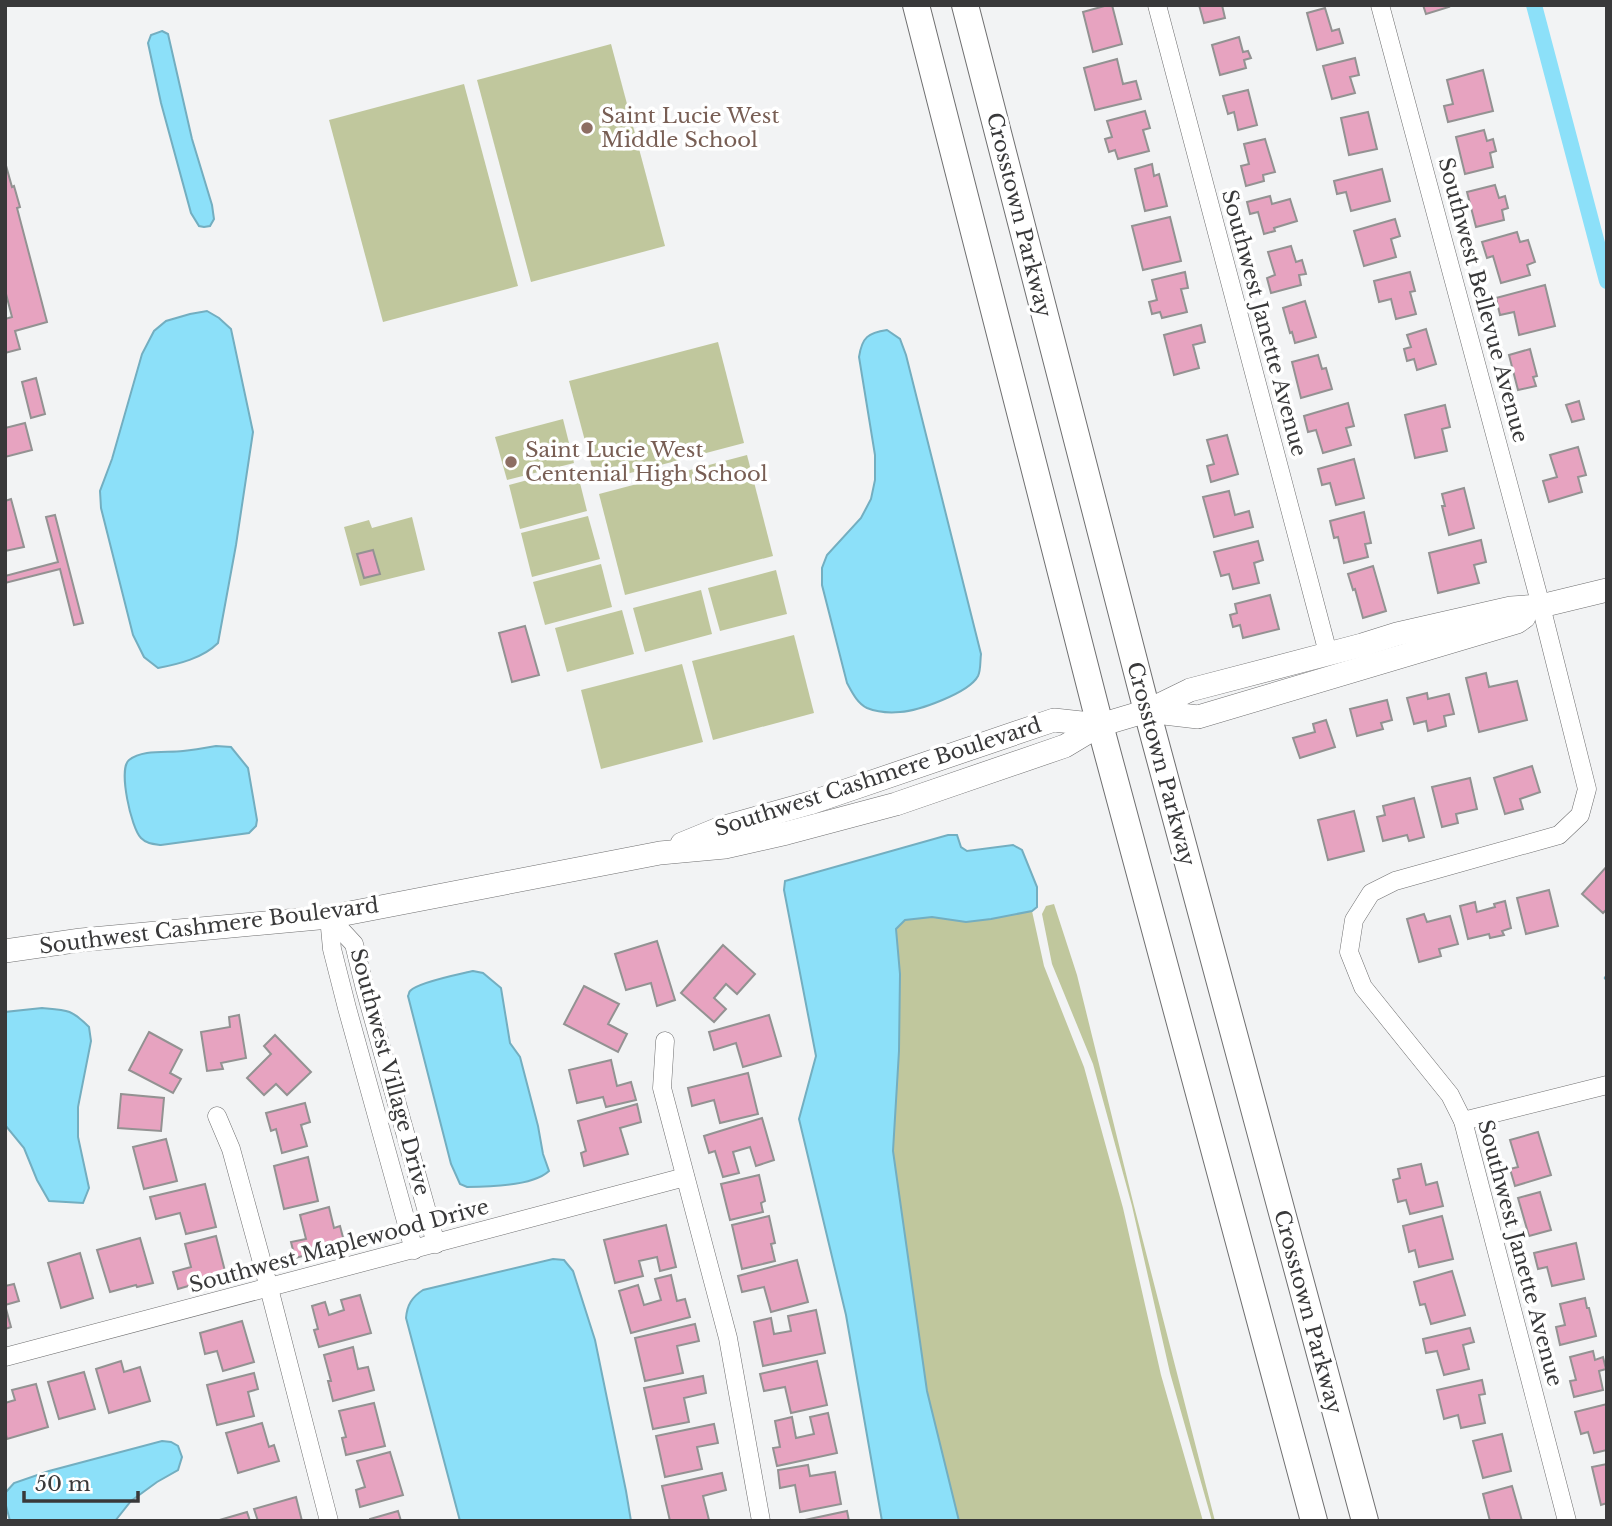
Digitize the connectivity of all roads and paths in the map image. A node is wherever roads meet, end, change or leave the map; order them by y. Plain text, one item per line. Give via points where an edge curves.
1 (916, 5) edge
2 (965, 5) edge
3 (1157, 5) edge
4 (1380, 5) edge
5 (1607, 590) edge
6 (1541, 606) junction
7 (1328, 653) junction
8 (1147, 711) junction
9 (1100, 725) junction
10 (1395, 881) joint
11 (329, 917) junction
12 (5, 951) edge
13 (665, 1041) dead end
14 (1607, 1085) edge
15 (217, 1116) dead end
16 (1463, 1121) junction
17 (685, 1177) junction
18 (436, 1244) junction
19 (414, 1250) junction
20 (269, 1288) junction
21 (5, 1357) edge
22 (329, 1521) edge
23 (761, 1521) edge
24 (1314, 1521) edge
25 (1365, 1521) edge
26 (1567, 1521) edge

1 - 9 main road
2 - 8 main road, Crosstown Parkway
3 - 7 street, Southwest Janette Avenue
4 - 6 street, Southwest Bellevue Avenue
5 - 6 street, Southwest Cashmere Boulevard
6 - 7 street, Southwest Cashmere Boulevard via 1511,608
6 - 8 street, Southwest Cashmere Boulevard via 1517,622 1198,717
6 - 10 street, Southwest Bellevue Avenue via 1587,789 1580,815 1559,835
7 - 8 street, Southwest Cashmere Boulevard via 1190,690
8 - 9 street, Southwest Cashmere Boulevard
8 - 25 main road, Crosstown Parkway
9 - 11 street, Southwest Cashmere Boulevard via 1054,720 810,803 721,828 660,853
9 - 24 main road
10 - 16 street, Southwest Janette Avenue via 1371,893 1354,920 1349,952 1363,987 1450,1095
11 - 12 street, Southwest Cashmere Boulevard
11 - 18 street, Southwest Village Drive via 354,944
11 - 19 street, Southwest Village Drive via 347,1008
13 - 17 street via 662,1088
14 - 16 street
15 - 20 street via 232,1149
16 - 26 street, Southwest Janette Avenue
17 - 18 street, Southwest Maplewood Drive
17 - 23 street via 728,1338
18 - 19 street, Southwest Maplewood Drive
19 - 20 street, Southwest Maplewood Drive
20 - 21 street, Southwest Maplewood Drive
20 - 22 street

